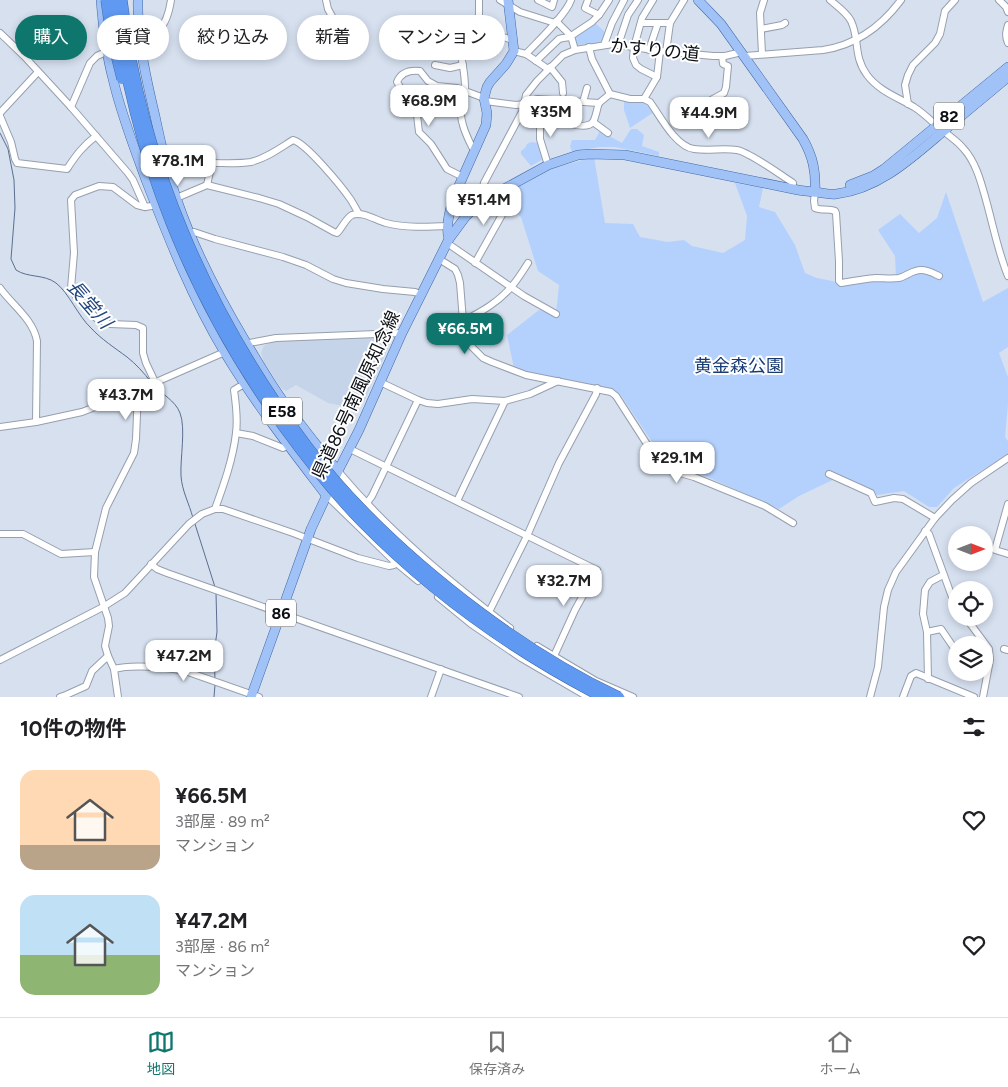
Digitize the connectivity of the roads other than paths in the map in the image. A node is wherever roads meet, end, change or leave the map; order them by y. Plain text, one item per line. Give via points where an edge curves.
1 (102, 0) edge
2 (106, 0) edge
3 (115, 0) edge
4 (122, 0) edge
5 (128, 0) edge
6 (138, 0) edge
7 (171, 0) edge
8 (326, 0) edge
9 (479, 0) edge
10 (500, 0) edge
11 (538, 0) edge
12 (571, 0) edge
13 (588, 0) edge
14 (609, 0) edge
15 (624, 0) edge
16 (638, 0) edge
17 (653, 0) edge
18 (684, 0) edge
19 (698, 0) edge
20 (764, 0) edge
21 (901, 0) edge
22 (955, 0) edge
23 (999, 0) edge
24 (835, 1) edge
25 (508, 3) edge
26 (553, 4) edge
27 (565, 12) junction
28 (1008, 12) edge
29 (103, 15) edge
30 (138, 15) edge
31 (168, 15) edge
32 (331, 15) edge
33 (479, 15) edge
34 (599, 15) junction
35 (555, 22) junction
36 (641, 23) junction
37 (658, 23) junction
38 (670, 23) junction
39 (785, 23) dead end
40 (1008, 25) edge
41 (761, 29) junction
42 (0, 33) edge
43 (571, 36) junction
44 (505, 38) edge
45 (513, 40) junction
46 (856, 40) junction
47 (1008, 43) edge
48 (604, 45) junction
49 (618, 45) junction
50 (589, 47) junction
51 (634, 47) junction
52 (574, 50) junction
53 (649, 50) junction
54 (514, 51) junction
55 (663, 51) junction
56 (526, 54) junction
57 (743, 54) junction
58 (762, 54) junction
59 (97, 56) edge
60 (722, 56) junction
61 (109, 60) edge
62 (144, 60) edge
63 (462, 60) edge
64 (536, 61) junction
65 (435, 65) dead end
66 (463, 65) junction
67 (1008, 67) edge
68 (549, 68) junction
69 (38, 72) junction
70 (1008, 76) edge
71 (658, 77) junction
72 (587, 88) dead end
73 (465, 90) junction
74 (563, 93) dead end
75 (610, 94) junction
76 (644, 99) junction
77 (484, 100) junction
78 (583, 102) junction
79 (599, 103) junction
80 (908, 104) junction
81 (702, 105) dead end
82 (524, 106) junction
83 (71, 107) junction
84 (540, 112) junction
85 (0, 115) edge
86 (592, 122) junction
87 (941, 128) junction
88 (608, 133) dead end
89 (145, 135) junction
90 (96, 136) junction
91 (475, 148) junction
92 (548, 165) junction
93 (463, 176) junction
94 (207, 185) junction
95 (504, 188) junction
96 (792, 190) junction
97 (815, 192) junction
98 (177, 198) junction
99 (479, 204) junction
100 (145, 206) junction
101 (156, 206) junction
102 (359, 214) junction
103 (448, 226) junction
104 (190, 232) junction
105 (448, 241) junction
106 (439, 259) junction
107 (475, 263) junction
108 (528, 263) dead end
109 (939, 276) dead end
110 (1008, 276) edge
111 (511, 287) junction
112 (0, 288) edge
113 (422, 295) junction
114 (556, 314) dead end
115 (463, 321) junction
116 (402, 334) junction
117 (246, 343) junction
118 (224, 352) junction
119 (558, 381) junction
120 (155, 382) junction
121 (380, 382) junction
122 (244, 384) junction
123 (597, 388) junction
124 (138, 390) junction
125 (418, 400) junction
126 (505, 400) junction
127 (36, 422) junction
128 (0, 427) edge
129 (236, 433) junction
130 (288, 445) junction
131 (350, 449) junction
132 (1008, 458) edge
133 (386, 466) junction
134 (338, 471) junction
135 (829, 474) dead end
136 (326, 495) junction
137 (457, 501) junction
138 (366, 503) junction
139 (1008, 504) edge
140 (215, 509) junction
141 (935, 518) junction
142 (793, 523) dead end
143 (925, 531) junction
144 (0, 534) edge
145 (527, 536) junction
146 (307, 539) junction
147 (95, 552) junction
148 (1008, 554) edge
149 (395, 562) junction
150 (151, 564) junction
151 (944, 575) junction
152 (948, 586) edge
153 (103, 607) junction
154 (489, 612) junction
155 (280, 613) junction
156 (927, 632) junction
157 (948, 638) edge
158 (108, 656) junction
159 (554, 656) junction
160 (0, 660) edge
161 (114, 669) junction
162 (441, 669) junction
163 (928, 669) junction
164 (916, 673) junction
165 (928, 679) junction
166 (985, 681) edge
167 (254, 696) edge
168 (60, 697) edge
169 (118, 697) edge
170 (431, 697) edge
171 (519, 697) edge
172 (588, 697) edge
173 (602, 697) edge
174 (619, 697) edge
175 (633, 697) edge
176 (870, 697) edge
177 (903, 697) edge
178 (974, 697) edge
179 (983, 697) edge

1 - 29 main road
2 - 89 highway, bridge via 125,92
3 - 89 highway, E58, bridge via 127,76
4 - 89 highway, E58, bridge
5 - 89 highway, bridge
6 - 30 main road
7 - 31 street
8 - 32 street
9 - 33 street
10 - 25 street
11 - 26 street
12 - 27 street
13 - 34 street via 585,8
14 - 34 street, かすりの道
15 - 48 street
16 - 49 street via 628,15
17 - 36 street
18 - 38 street
19 - 57 main road
20 - 41 street via 760,12
21 - 46 street, かすりの道 via 875,29
22 - 80 street via 945,11 935,43 908,75 905,85
23 - 28 street
24 - 46 street via 851,21
25 - 35 street via 520,12
25 - 45 main road
26 - 27 street
27 - 35 street
34 - 43 street, かすりの道
35 - 43 street
35 - 56 street
36 - 37 street
36 - 51 street
37 - 38 street
37 - 53 street
38 - 55 street
39 - 41 street
40 - 47 street
41 - 58 street
42 - 69 street
43 - 52 street
43 - 64 street, かすりの道 via 558,40
44 - 45 street
45 - 54 main road
46 - 58 street, かすりの道 via 831,49
46 - 80 street via 859,60 869,77 886,92
48 - 49 street, かすりの道
48 - 50 street, かすりの道
49 - 51 street, かすりの道
50 - 52 street, かすりの道
50 - 75 street
51 - 53 street, かすりの道
51 - 71 street via 636,65
52 - 68 street
53 - 55 street, かすりの道
54 - 56 street
54 - 77 main road via 490,82
55 - 60 street, かすりの道
55 - 71 street
56 - 64 street
57 - 58 street, かすりの道
57 - 60 street, かすりの道
57 - 97 main road via 803,138 814,164
59 - 83 street via 90,63
60 - 81 street via 723,64 728,66 724,93
61 - 101 main road via 127,128
62 - 98 main road
63 - 66 street
64 - 68 street
65 - 66 street via 450,68
66 - 73 street
67 - 87 main road, 82
68 - 74 street via 562,82
68 - 82 street via 526,95
69 - 83 street
69 - 85 street
70 - 87 main road, 82
71 - 76 street
72 - 78 street
73 - 77 street
73 - 91 street via 461,99 461,118 465,133
73 - 93 street via 437,86 415,70 400,76 397,82 417,115 419,132 447,169
75 - 76 street
75 - 79 street
76 - 96 street via 650,102 683,145 692,149 738,150 793,183
77 - 82 street
77 - 91 main road via 488,118
78 - 79 street
78 - 82 street via 537,99
79 - 86 street
80 - 87 street
82 - 84 street via 536,106
82 - 99 street via 484,183
83 - 90 street
84 - 86 street via 574,125 587,126
84 - 92 street via 540,139
85 - 90 street via 18,163 67,169 82,148
86 - 88 street
87 - 97 main road, 82 via 902,164 874,183 837,194
87 - 110 street via 964,148 974,164
89 - 173 highway, E58, bridge via 153,176 202,294 242,366 303,454 361,521 434,587 530,657
89 - 174 highway, E58, bridge via 205,282 226,322 275,402 314,455 367,515 431,574 534,650
90 - 100 street via 133,180
91 - 93 main road
92 - 95 main road, 県道86号南風原知念線
92 - 96 main road, 県道86号南風原知念線 via 578,155 626,155
93 - 103 main road via 453,199
94 - 98 street
94 - 102 street via 285,206 337,233 349,217
94 - 102 street via 212,163 252,161 293,140 298,141 334,179
95 - 99 main road, 県道86号南風原知念線
95 - 107 street via 507,206
96 - 97 main road, 県道86号南風原知念線
97 - 109 street via 815,208 835,210 836,213 841,283 902,277 918,270
98 - 101 street
98 - 104 main road
99 - 105 main road, 県道86号南風原知念線
100 - 101 street
100 - 120 street via 137,205 113,187 99,186 75,195 71,200 74,253 71,288 96,319 143,328 143,353
101 - 118 main road via 183,270
102 - 103 street via 388,223
103 - 105 main road
104 - 113 street via 283,257 333,280
104 - 117 main road
105 - 106 main road, 県道86号南風原知念線 / 86
105 - 107 street
106 - 113 main road, 県道86号南風原知念線 / 86
106 - 115 street via 458,275
107 - 111 street
108 - 111 street
111 - 114 street
111 - 115 street via 496,302
112 - 127 street via 32,325 35,333
113 - 116 main road, 県道86号南風原知念線 / 86
115 - 119 street via 472,347 483,358 526,375
116 - 117 street via 276,338
116 - 121 main road, 県道86号南風原知念線 / 86
117 - 118 street
117 - 134 main road via 290,412
118 - 120 street
118 - 122 main road
119 - 123 street
119 - 126 street
120 - 124 street
121 - 125 street
121 - 131 main road, 県道86号南風原知念線 / 86
122 - 129 street via 234,390
122 - 130 main road
123 - 142 street via 616,396 666,469 766,506
123 - 145 street
124 - 127 street via 82,412
124 - 147 street via 134,453 106,508
125 - 126 street via 438,404 472,399
125 - 133 street
126 - 137 street
127 - 128 street
129 - 130 street via 283,448
129 - 140 street
130 - 136 main road
131 - 133 street
131 - 134 main road, 県道86号南風原知念線 / 86
132 - 141 street via 961,491
133 - 137 street
133 - 138 street
134 - 136 main road, 県道86号南風原知念線 / 86
134 - 138 street
135 - 141 street via 871,493 875,502 903,499
136 - 146 main road, 県道86号南風原知念線 / 86
136 - 149 street
137 - 145 street
138 - 154 street via 413,549
139 - 148 street via 995,550
140 - 146 street via 224,509
140 - 150 street via 189,524
141 - 143 street
143 - 151 street
143 - 176 street via 896,572 888,590 878,667
144 - 147 street via 23,534 62,554
145 - 154 street
145 - 159 street via 597,570
146 - 149 street via 358,558 390,566
146 - 155 main road, 県道86号南風原知念線 / 86
147 - 153 street via 94,577
149 - 172 street via 471,624 520,658
150 - 153 street via 125,594
150 - 155 street via 166,573
151 - 152 street
151 - 156 street via 930,582 925,590 923,614
153 - 158 street via 109,626 105,646
153 - 160 street
154 - 159 street via 527,641
155 - 162 street
155 - 167 main road, 県道86号南風原知念線 / 86
156 - 157 street via 942,629
156 - 163 street
158 - 161 street
158 - 168 street via 92,672 86,686
159 - 175 street via 596,681
161 - 167 street via 178,669
161 - 169 street
162 - 170 street
162 - 171 street
163 - 164 street
163 - 165 street
164 - 165 street
164 - 177 street
165 - 178 street
166 - 179 street

